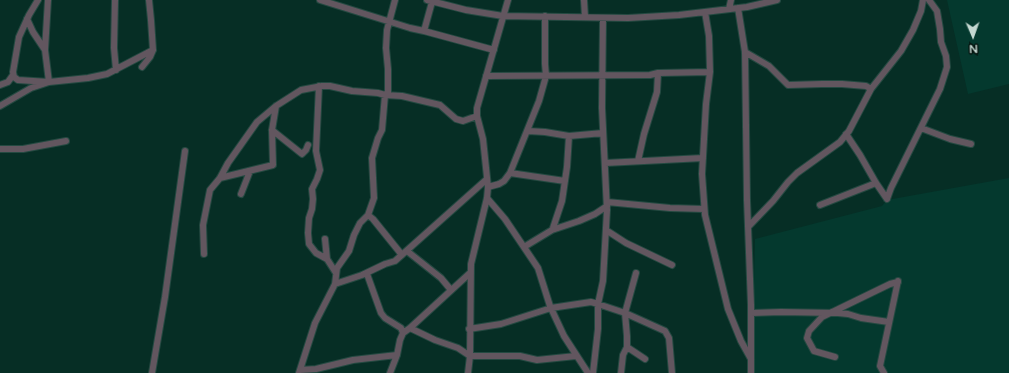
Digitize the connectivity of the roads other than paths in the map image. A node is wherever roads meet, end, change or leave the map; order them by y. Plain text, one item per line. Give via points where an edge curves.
1 (38, 0) edge
2 (48, 0) edge
3 (115, 0) edge
4 (149, 0) edge
5 (320, 0) edge
6 (395, 0) edge
7 (508, 0) edge
8 (584, 0) edge
9 (731, 0) edge
10 (777, 0) edge
11 (924, 0) edge
12 (929, 0) edge
13 (430, 1) edge
14 (738, 8) junction
15 (728, 9) junction
16 (705, 12) junction
17 (503, 16) junction
18 (545, 16) junction
19 (585, 17) junction
20 (603, 18) junction
21 (27, 19) junction
22 (389, 21) junction
23 (424, 31) junction
24 (45, 50) junction
25 (153, 50) junction
26 (494, 50) junction
27 (745, 52) junction
28 (142, 67) dead end
29 (116, 70) junction
30 (710, 72) junction
31 (658, 73) junction
32 (13, 74) junction
33 (603, 74) junction
34 (486, 76) junction
35 (546, 76) junction
36 (49, 82) junction
37 (0, 85) edge
38 (320, 86) junction
39 (871, 89) junction
40 (385, 95) junction
41 (0, 106) edge
42 (276, 106) junction
43 (477, 116) junction
44 (921, 128) junction
45 (272, 130) junction
46 (528, 131) junction
47 (603, 133) junction
48 (846, 134) junction
49 (569, 136) junction
50 (66, 141) dead end
51 (971, 144) dead end
52 (308, 145) dead end
53 (0, 149) edge
54 (185, 151) dead end
55 (703, 158) junction
56 (638, 161) junction
57 (605, 163) junction
58 (250, 171) junction
59 (510, 173) junction
60 (220, 178) junction
61 (487, 179) junction
62 (565, 181) junction
63 (876, 183) junction
64 (488, 187) junction
65 (241, 194) dead end
66 (487, 198) junction
67 (607, 204) junction
68 (820, 205) dead end
69 (704, 209) junction
70 (368, 215) junction
71 (749, 226) junction
72 (552, 230) junction
73 (606, 230) junction
74 (325, 239) dead end
75 (524, 247) junction
76 (404, 253) junction
77 (204, 254) dead end
78 (327, 259) junction
79 (672, 264) dead end
80 (336, 273) junction
81 (470, 273) junction
82 (636, 273) dead end
83 (367, 274) junction
84 (335, 284) junction
85 (452, 290) junction
86 (598, 304) junction
87 (551, 308) junction
88 (625, 313) junction
89 (752, 313) junction
90 (832, 313) junction
91 (889, 322) junction
92 (410, 328) junction
93 (469, 329) junction
94 (403, 333) junction
95 (627, 347) junction
96 (397, 355) junction
97 (470, 356) junction
98 (576, 356) junction
99 (835, 357) dead end
100 (645, 359) dead end
101 (752, 360) junction
102 (299, 372) edge
103 (152, 373) edge
104 (390, 373) edge
105 (468, 373) edge
106 (588, 373) edge
107 (593, 373) edge
108 (621, 373) edge
109 (672, 373) edge
110 (752, 373) edge
111 (884, 373) edge

1 - 21 street
2 - 24 street
3 - 29 street
4 - 25 street
5 - 22 street
6 - 22 street
7 - 17 street
8 - 19 street
9 - 15 street
10 - 14 street
11 - 39 street via 913,30 901,51
12 - 44 street via 937,11 941,42 948,67
13 - 17 street
13 - 23 street
14 - 15 street
14 - 27 street
15 - 16 street
16 - 20 street
16 - 30 street
17 - 18 street
17 - 26 street
18 - 19 street
18 - 35 street
19 - 20 street
20 - 33 street
21 - 24 street
21 - 32 street via 19,37
22 - 23 street
22 - 40 street via 386,48 388,92
23 - 26 street
24 - 36 street
25 - 28 street
25 - 29 street
26 - 34 street
27 - 39 street via 769,66 788,85 842,84 866,86
27 - 71 street
29 - 36 street via 94,77
30 - 31 street
30 - 55 street
31 - 33 street
31 - 56 street via 657,92
32 - 36 street via 18,80
32 - 37 street via 8,82
33 - 35 street
33 - 47 street
34 - 35 street
34 - 43 street
35 - 46 street
36 - 41 street via 31,88
38 - 40 street
38 - 42 street via 301,90
38 - 78 street via 316,151 320,170 312,189 308,233 309,244 316,253
39 - 48 street
40 - 43 street via 402,96 440,105 456,119 463,121
40 - 70 street via 382,130 372,158 374,198
42 - 45 street
42 - 60 street via 257,122
43 - 61 street via 483,140
44 - 51 street
44 - 63 street via 887,199
45 - 52 street via 302,154
45 - 58 street via 273,165
46 - 49 street
46 - 59 street
47 - 49 street
47 - 57 street
48 - 63 street
48 - 71 street via 840,142 797,173
49 - 62 street
50 - 53 street via 24,149
54 - 103 street
55 - 56 street
55 - 69 street
56 - 57 street
57 - 67 street
58 - 60 street
58 - 65 street
59 - 62 street
59 - 64 street via 504,181
60 - 77 street via 210,190 203,225
61 - 64 street
61 - 76 street
62 - 72 street via 562,201
63 - 68 street
64 - 66 street
66 - 75 street
66 - 81 street
67 - 69 street
67 - 72 street via 595,214
67 - 73 street
69 - 101 street via 728,309
70 - 76 street
70 - 80 street via 360,224
71 - 89 street
72 - 75 street
73 - 79 street via 626,243
73 - 86 street via 603,281
74 - 78 street
75 - 87 street via 538,268
76 - 83 street via 395,261
76 - 85 street via 441,278
78 - 80 street
80 - 84 street
81 - 85 street
81 - 93 street
82 - 88 street
83 - 84 street
83 - 94 street via 381,313 401,328
84 - 102 street via 315,322
85 - 92 street
86 - 87 street via 592,302
86 - 88 street
86 - 107 street
87 - 93 street via 501,324
87 - 98 street
88 - 95 street
88 - 109 street via 665,331
89 - 90 street
89 - 101 street
90 - 91 street
90 - 91 street via 898,282
90 - 99 street via 822,317 809,331 807,338 814,352
91 - 111 street via 880,366
92 - 94 street
92 - 97 street via 458,348
93 - 97 street
94 - 96 street
95 - 100 street
95 - 108 street via 623,355
96 - 102 street via 353,360
96 - 104 street
97 - 98 street via 520,356 538,360
97 - 105 street
98 - 106 street
101 - 110 street

